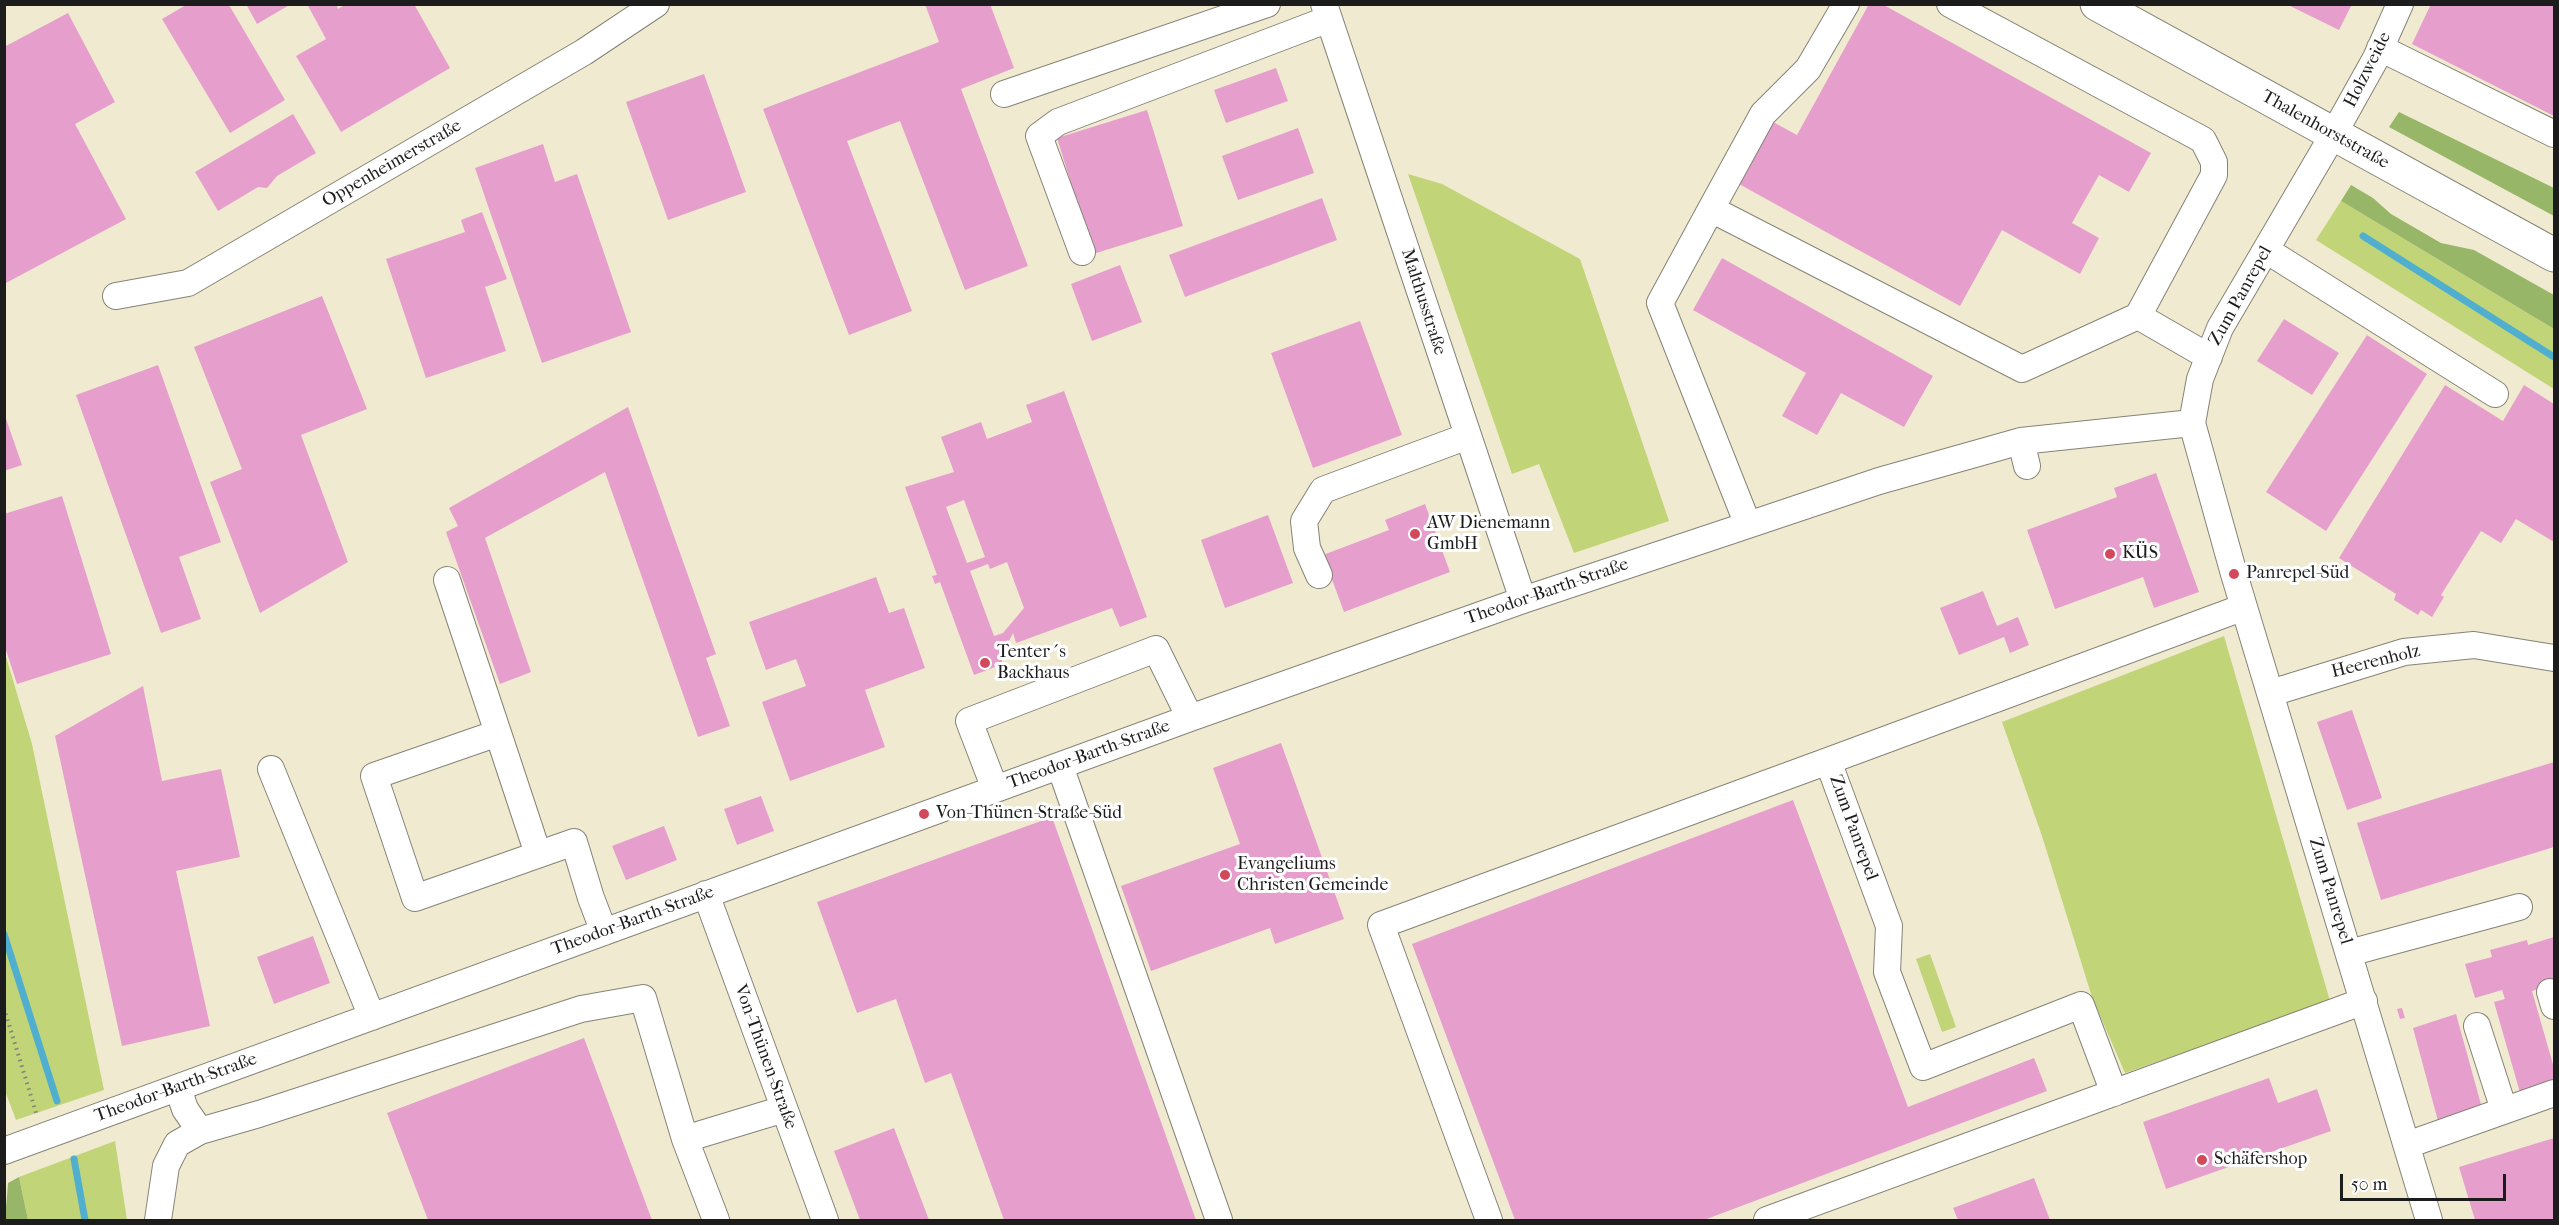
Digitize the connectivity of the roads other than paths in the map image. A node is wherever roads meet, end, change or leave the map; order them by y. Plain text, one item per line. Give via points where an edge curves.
1 (656, 4) edge
2 (1267, 4) edge
3 (1846, 4) edge
4 (1950, 4) edge
5 (2097, 4) edge
6 (2400, 4) edge
7 (1327, 12) edge
8 (2380, 48) junction
9 (1004, 94) dead end
10 (2554, 134) edge
11 (2333, 135) junction
12 (1711, 209) junction
13 (2266, 250) junction
14 (1082, 252) dead end
15 (2554, 255) edge
16 (116, 296) dead end
17 (2138, 316) junction
18 (2209, 357) junction
19 (2495, 394) dead end
20 (2192, 423) junction
21 (1468, 436) junction
22 (2021, 441) junction
23 (2027, 466) dead end
24 (1748, 525) junction
25 (1319, 575) dead end
26 (447, 580) dead end
27 (1523, 600) junction
28 (2244, 607) junction
29 (2554, 658) edge
30 (2271, 693) junction
31 (1190, 718) junction
32 (498, 733) junction
33 (1828, 761) junction
34 (1059, 766) junction
35 (271, 769) dead end
36 (995, 789) junction
37 (538, 855) junction
38 (706, 894) junction
39 (2519, 907) dead end
40 (604, 932) junction
41 (2349, 953) junction
42 (2364, 1001) junction
43 (372, 1017) junction
44 (2477, 1026) dead end
45 (178, 1088) junction
46 (2114, 1093) junction
47 (2554, 1093) edge
48 (784, 1109) junction
49 (2504, 1110) junction
50 (200, 1131) junction
51 (685, 1139) junction
52 (2407, 1145) junction
53 (4, 1151) edge
54 (158, 1221) edge
55 (716, 1221) edge
56 (825, 1221) edge
57 (1219, 1221) edge
58 (1489, 1221) edge
59 (1767, 1221) edge
60 (2429, 1221) edge

1 - 16 street, Oppenheimerstraße via 584,52 188,283
2 - 9 street
3 - 12 street via 1808,69 1762,114
4 - 17 street via 2203,140 2210,150 2214,175
5 - 11 main road, Thalenhorststraße
6 - 8 street, Holzweide
7 - 14 street via 1058,122 1039,136
7 - 21 street, Malthusstraße
8 - 10 street
8 - 11 street, Holzweide
11 - 13 street, Zum Panrepel
11 - 15 main road, Thalenhorststraße
12 - 17 street via 2022,369
12 - 24 street via 1660,303
13 - 18 street, Zum Panrepel via 2220,328
13 - 19 street
17 - 18 street
18 - 20 street, Zum Panrepel via 2200,379
20 - 22 street, Theodor-Barth-Straße
20 - 28 street, Zum Panrepel
21 - 25 street via 1323,490 1304,521 1307,548
21 - 27 street, Malthusstraße
22 - 23 street
22 - 24 street, Theodor-Barth-Straße via 1879,481
24 - 27 street, Theodor-Barth-Straße
26 - 32 street
27 - 31 street, Theodor-Barth-Straße
28 - 30 street, Zum Panrepel
28 - 33 street, Zum Panrepel
29 - 30 street, Heerenholz via 2474,645 2404,652
30 - 41 street, Zum Panrepel
31 - 34 street, Theodor-Barth-Straße
31 - 36 street via 1156,649 969,721
32 - 37 street
32 - 37 street via 374,776 415,898
33 - 46 street, Zum Panrepel via 1889,926 1887,972 1923,1067 2081,1005
33 - 58 street via 1382,925
34 - 36 street, Theodor-Barth-Straße
34 - 57 street
35 - 43 street
36 - 38 street, Theodor-Barth-Straße
37 - 40 street via 574,842
38 - 40 street, Theodor-Barth-Straße
38 - 48 street, Von-Thünen-Straße
39 - 41 street
40 - 43 street, Theodor-Barth-Straße
41 - 42 street, Zum Panrepel
42 - 46 street
42 - 52 street, Zum Panrepel
43 - 45 street, Theodor-Barth-Straße
44 - 49 street
45 - 50 street via 185,1109
45 - 53 street, Theodor-Barth-Straße
46 - 59 street
47 - 49 street
48 - 51 street
48 - 56 street, Von-Thünen-Straße
49 - 52 street
50 - 51 street via 581,1010 643,998
50 - 54 street via 177,1144 170,1158
51 - 55 street
52 - 60 street, Zum Panrepel

